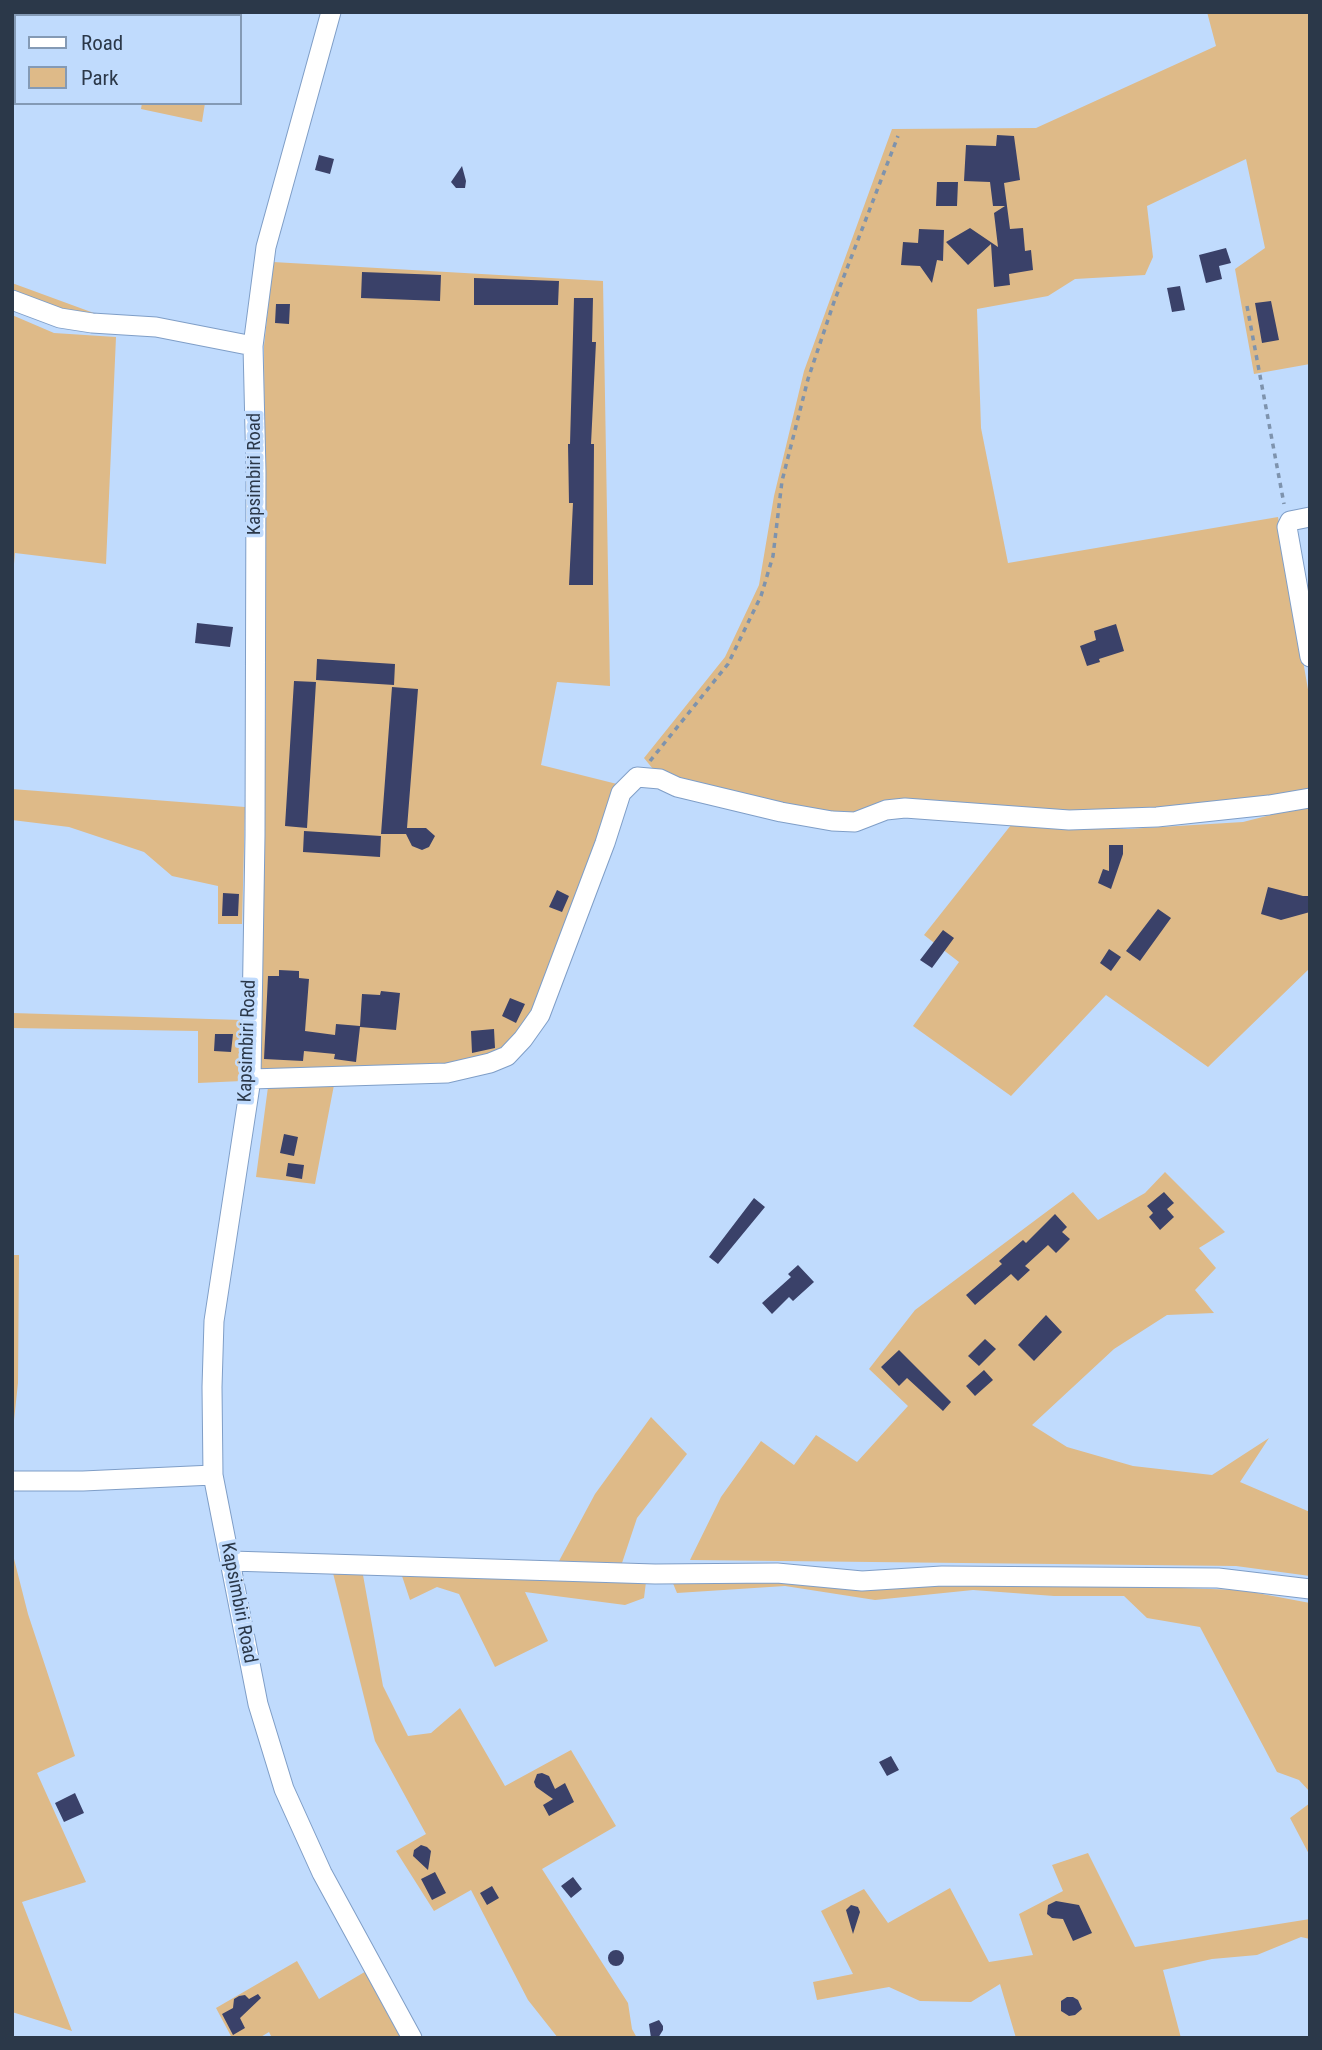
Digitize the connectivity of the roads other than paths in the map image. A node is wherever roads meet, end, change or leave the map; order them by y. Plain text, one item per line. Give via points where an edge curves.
1 (331, 12) edge
2 (12, 300) edge
3 (253, 346) junction
4 (1310, 517) edge
5 (1310, 657) edge
6 (1310, 797) edge
7 (250, 1079) junction
8 (213, 1475) junction
9 (12, 1481) edge
10 (230, 1561) junction
11 (1310, 1589) edge
12 (412, 2038) edge

1 - 3 street, Kapsimbiri Road via 265,247
2 - 3 street via 60,318 156,327
3 - 7 street, Kapsimbiri Road via 255,836
4 - 5 street via 1288,524
6 - 7 street via 1269,806 1157,817 1069,820 905,808 855,822 781,812 637,777 621,793 540,1015 507,1056 447,1073
7 - 8 street, Kapsimbiri Road via 214,1321
8 - 9 street
8 - 10 street, Kapsimbiri Road
10 - 11 street via 777,1573 862,1581 942,1576 1218,1578
10 - 12 street, Kapsimbiri Road via 258,1704 284,1789 322,1873

